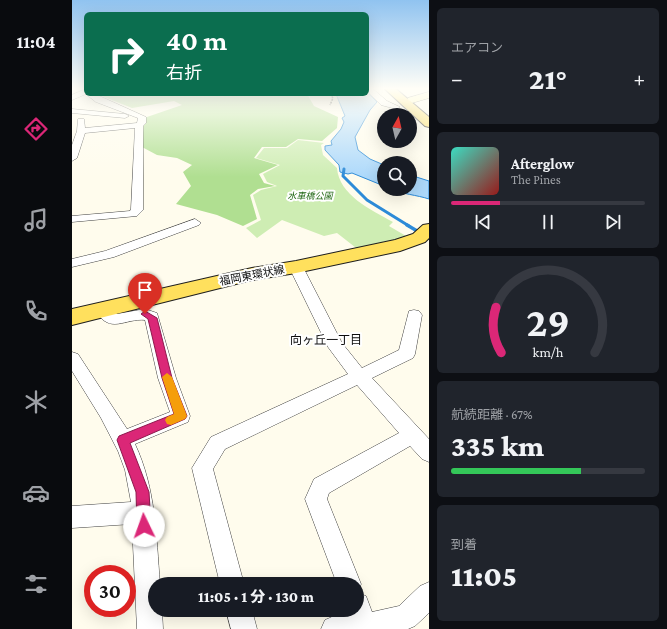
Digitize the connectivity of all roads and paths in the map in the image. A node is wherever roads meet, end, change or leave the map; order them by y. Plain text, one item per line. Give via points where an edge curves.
1 (81, 118) edge
2 (129, 118) edge
3 (136, 118) edge
4 (141, 121) junction
5 (417, 128) edge
6 (424, 135) dead end
7 (77, 136) edge
8 (72, 158) edge
9 (72, 219) edge
10 (195, 223) dead end
11 (425, 232) edge
12 (72, 263) edge
13 (296, 267) junction
14 (104, 311) junction
15 (414, 315) dead end
16 (72, 317) edge
17 (72, 358) edge
18 (359, 376) junction
19 (413, 435) junction
20 (123, 440) junction
21 (429, 453) edge
22 (143, 512) junction
23 (72, 517) edge
24 (230, 577) edge
25 (346, 577) edge
26 (429, 595) edge
27 (364, 616) edge
28 (241, 617) edge
29 (359, 617) edge
30 (150, 629) edge
31 (244, 629) edge
32 (334, 629) edge

1 - 7 street
2 - 4 street
3 - 4 street
4 - 7 street
4 - 9 street via 138,210 133,214
5 - 6 main road
7 - 8 street
10 - 12 street via 109,254
11 - 13 main road, 福岡東環状線 via 394,246
13 - 14 main road, 福岡東環状線 via 212,283
13 - 18 street via 336,347
14 - 16 main road, 福岡東環状線
14 - 20 street via 114,320 145,314 152,318 167,378 181,416
15 - 18 street via 407,354
17 - 20 street
18 - 19 street
18 - 24 street via 218,443 202,468
19 - 21 street
19 - 25 street via 321,486 316,499
20 - 22 street via 142,492
22 - 23 street
22 - 30 street
26 - 27 street via 406,617
28 - 31 street
29 - 32 street

